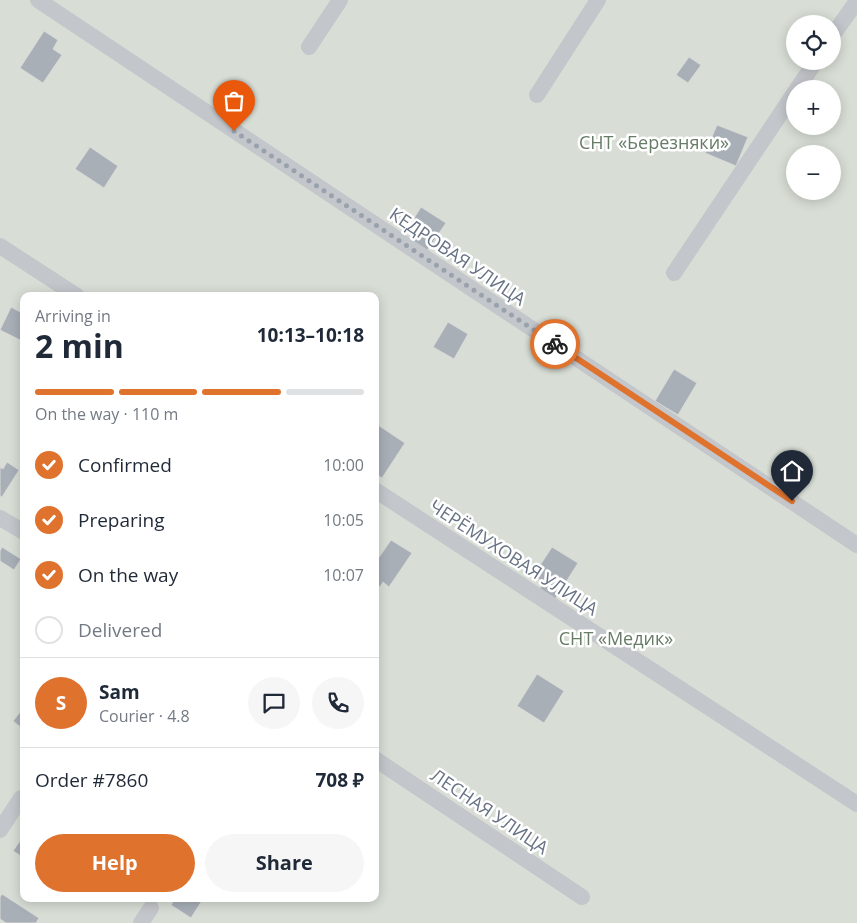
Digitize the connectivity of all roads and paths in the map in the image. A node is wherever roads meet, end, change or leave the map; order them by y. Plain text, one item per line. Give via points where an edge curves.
1 (38, 0) edge
2 (340, 0) edge
3 (598, 0) edge
4 (857, 1) edge
5 (841, 23) edge
6 (309, 47) dead end
7 (537, 94) dead end
8 (786, 105) edge
9 (0, 246) edge
10 (674, 273) dead end
11 (72, 292) edge
12 (379, 493) edge
13 (0, 518) edge
14 (20, 530) edge
15 (857, 545) edge
16 (379, 762) edge
17 (20, 800) edge
18 (857, 804) edge
19 (0, 830) edge
20 (582, 897) dead end
21 (151, 908) dead end
22 (141, 923) edge

1 - 15 street, КЕДРОВАЯ УЛИЦА
2 - 6 street
3 - 7 street
4 - 5 street
8 - 10 street
9 - 11 street
12 - 18 street, ЧЕРЁМУХОВАЯ УЛИЦА
13 - 14 street
16 - 20 street, ЛЕСНАЯ УЛИЦА
17 - 19 street
21 - 22 street

